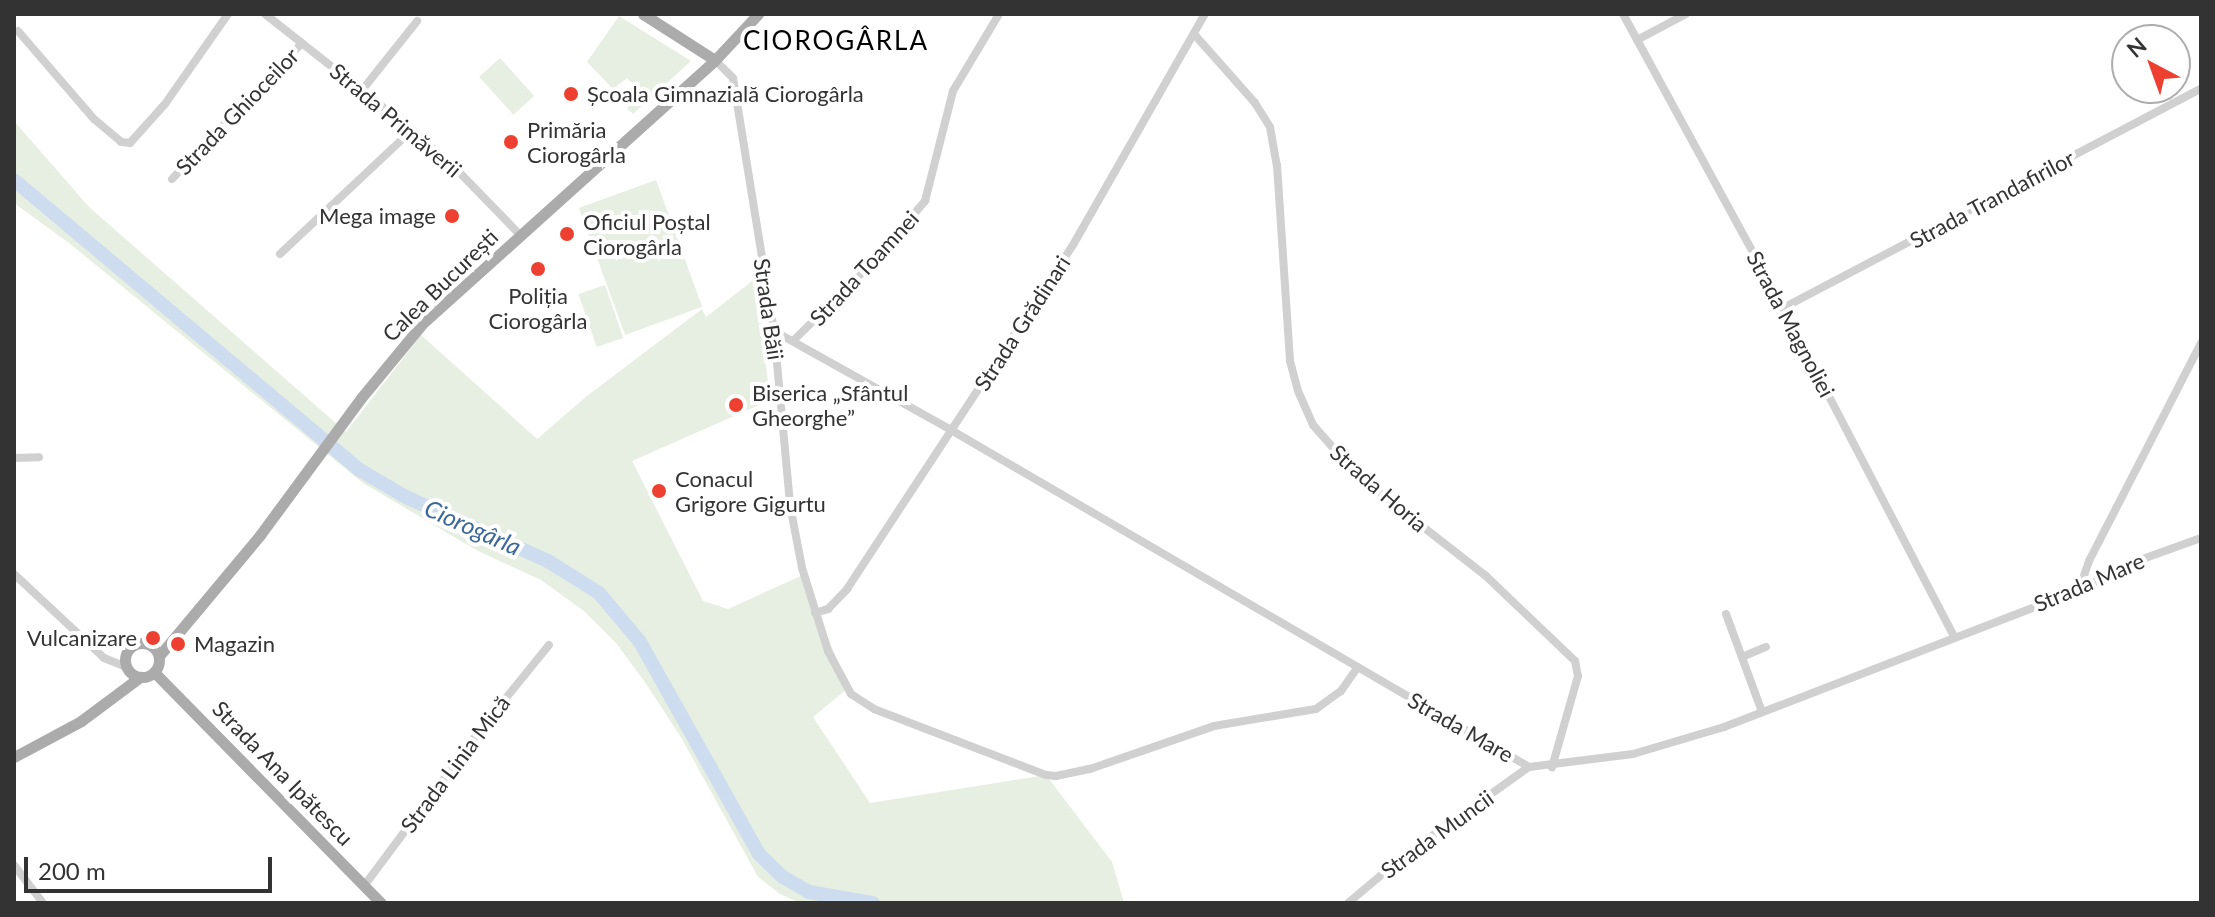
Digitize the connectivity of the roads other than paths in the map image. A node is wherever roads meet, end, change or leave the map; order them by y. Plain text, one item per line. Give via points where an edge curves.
1 (228, 14) edge
2 (265, 14) edge
3 (643, 14) edge
4 (758, 14) edge
5 (999, 14) edge
6 (1205, 14) edge
7 (1623, 14) edge
8 (1686, 14) edge
9 (417, 21) dead end
10 (18, 31) dead end
11 (1194, 34) junction
12 (1637, 40) junction
13 (302, 43) junction
14 (715, 60) junction
15 (363, 89) junction
16 (2201, 89) edge
17 (412, 130) junction
18 (172, 179) dead end
19 (520, 235) junction
20 (280, 254) dead end
21 (1783, 308) junction
22 (774, 331) junction
23 (793, 341) junction
24 (2201, 343) edge
25 (951, 430) junction
26 (39, 457) dead end
27 (14, 458) edge
28 (2201, 538) edge
29 (14, 574) edge
30 (2079, 590) junction
31 (815, 613) junction
32 (1726, 614) dead end
33 (1954, 636) junction
34 (549, 645) dead end
35 (1766, 647) dead end
36 (156, 651) junction
37 (1742, 657) junction
38 (1358, 667) junction
39 (132, 671) junction
40 (154, 672) junction
41 (1762, 712) junction
42 (14, 757) edge
43 (1529, 767) junction
44 (1552, 767) junction
45 (14, 865) edge
46 (364, 886) junction
47 (43, 903) edge
48 (381, 903) edge
49 (1348, 903) edge

1 - 10 street via 139,137 125,144 94,119
2 - 13 street, Strada Primăverii
3 - 14 main road
4 - 14 main road, Calea București
5 - 23 street, Strada Toamnei via 953,91 925,201 877,258
6 - 11 street, Strada Grădinari
7 - 12 street, Strada Magnoliei
8 - 12 street
9 - 15 street
11 - 25 street, Strada Grădinari via 1073,245
11 - 44 street, Strada Horia via 1270,127 1290,361 1313,425 1358,476 1486,576 1575,661 1578,676
12 - 21 street, Strada Magnoliei
13 - 15 street, Strada Primăverii
13 - 18 street, Strada Ghioceilor
14 - 19 main road, Calea București
14 - 22 street, Strada Băii via 733,78
15 - 17 street, Strada Primăverii
16 - 21 street, Strada Trandafirilor
17 - 19 street, Strada Primăverii
17 - 20 street
19 - 36 main road, Calea București via 422,324 188,620
21 - 33 street, Strada Magnoliei
22 - 23 street, Strada Mare
22 - 31 street, Strada Băii via 790,505
23 - 25 street, Strada Mare
24 - 30 street
25 - 31 street, Strada Grădinari via 847,589 828,609
25 - 38 street, Strada Mare
26 - 27 street
28 - 30 street, Strada Mare
29 - 39 street via 104,658
30 - 33 street, Strada Mare
31 - 38 street, Strada Băii via 851,694 874,709 1056,776 1214,726 1316,709 1341,691
32 - 37 street
33 - 41 street, Strada Mare
34 - 46 street, Strada Linia Mică
35 - 37 street
36 - 39 main road via 142,643 131,647 125,657
36 - 40 main road
37 - 41 street
38 - 43 street, Strada Mare
39 - 40 main road
39 - 42 main road via 103,704
40 - 46 main road, Strada Ana Ipătescu
41 - 44 street, Strada Mare via 1633,754
43 - 44 street, Strada Mare
43 - 49 street, Strada Muncii
45 - 47 street
46 - 48 main road, Strada Ana Ipătescu

